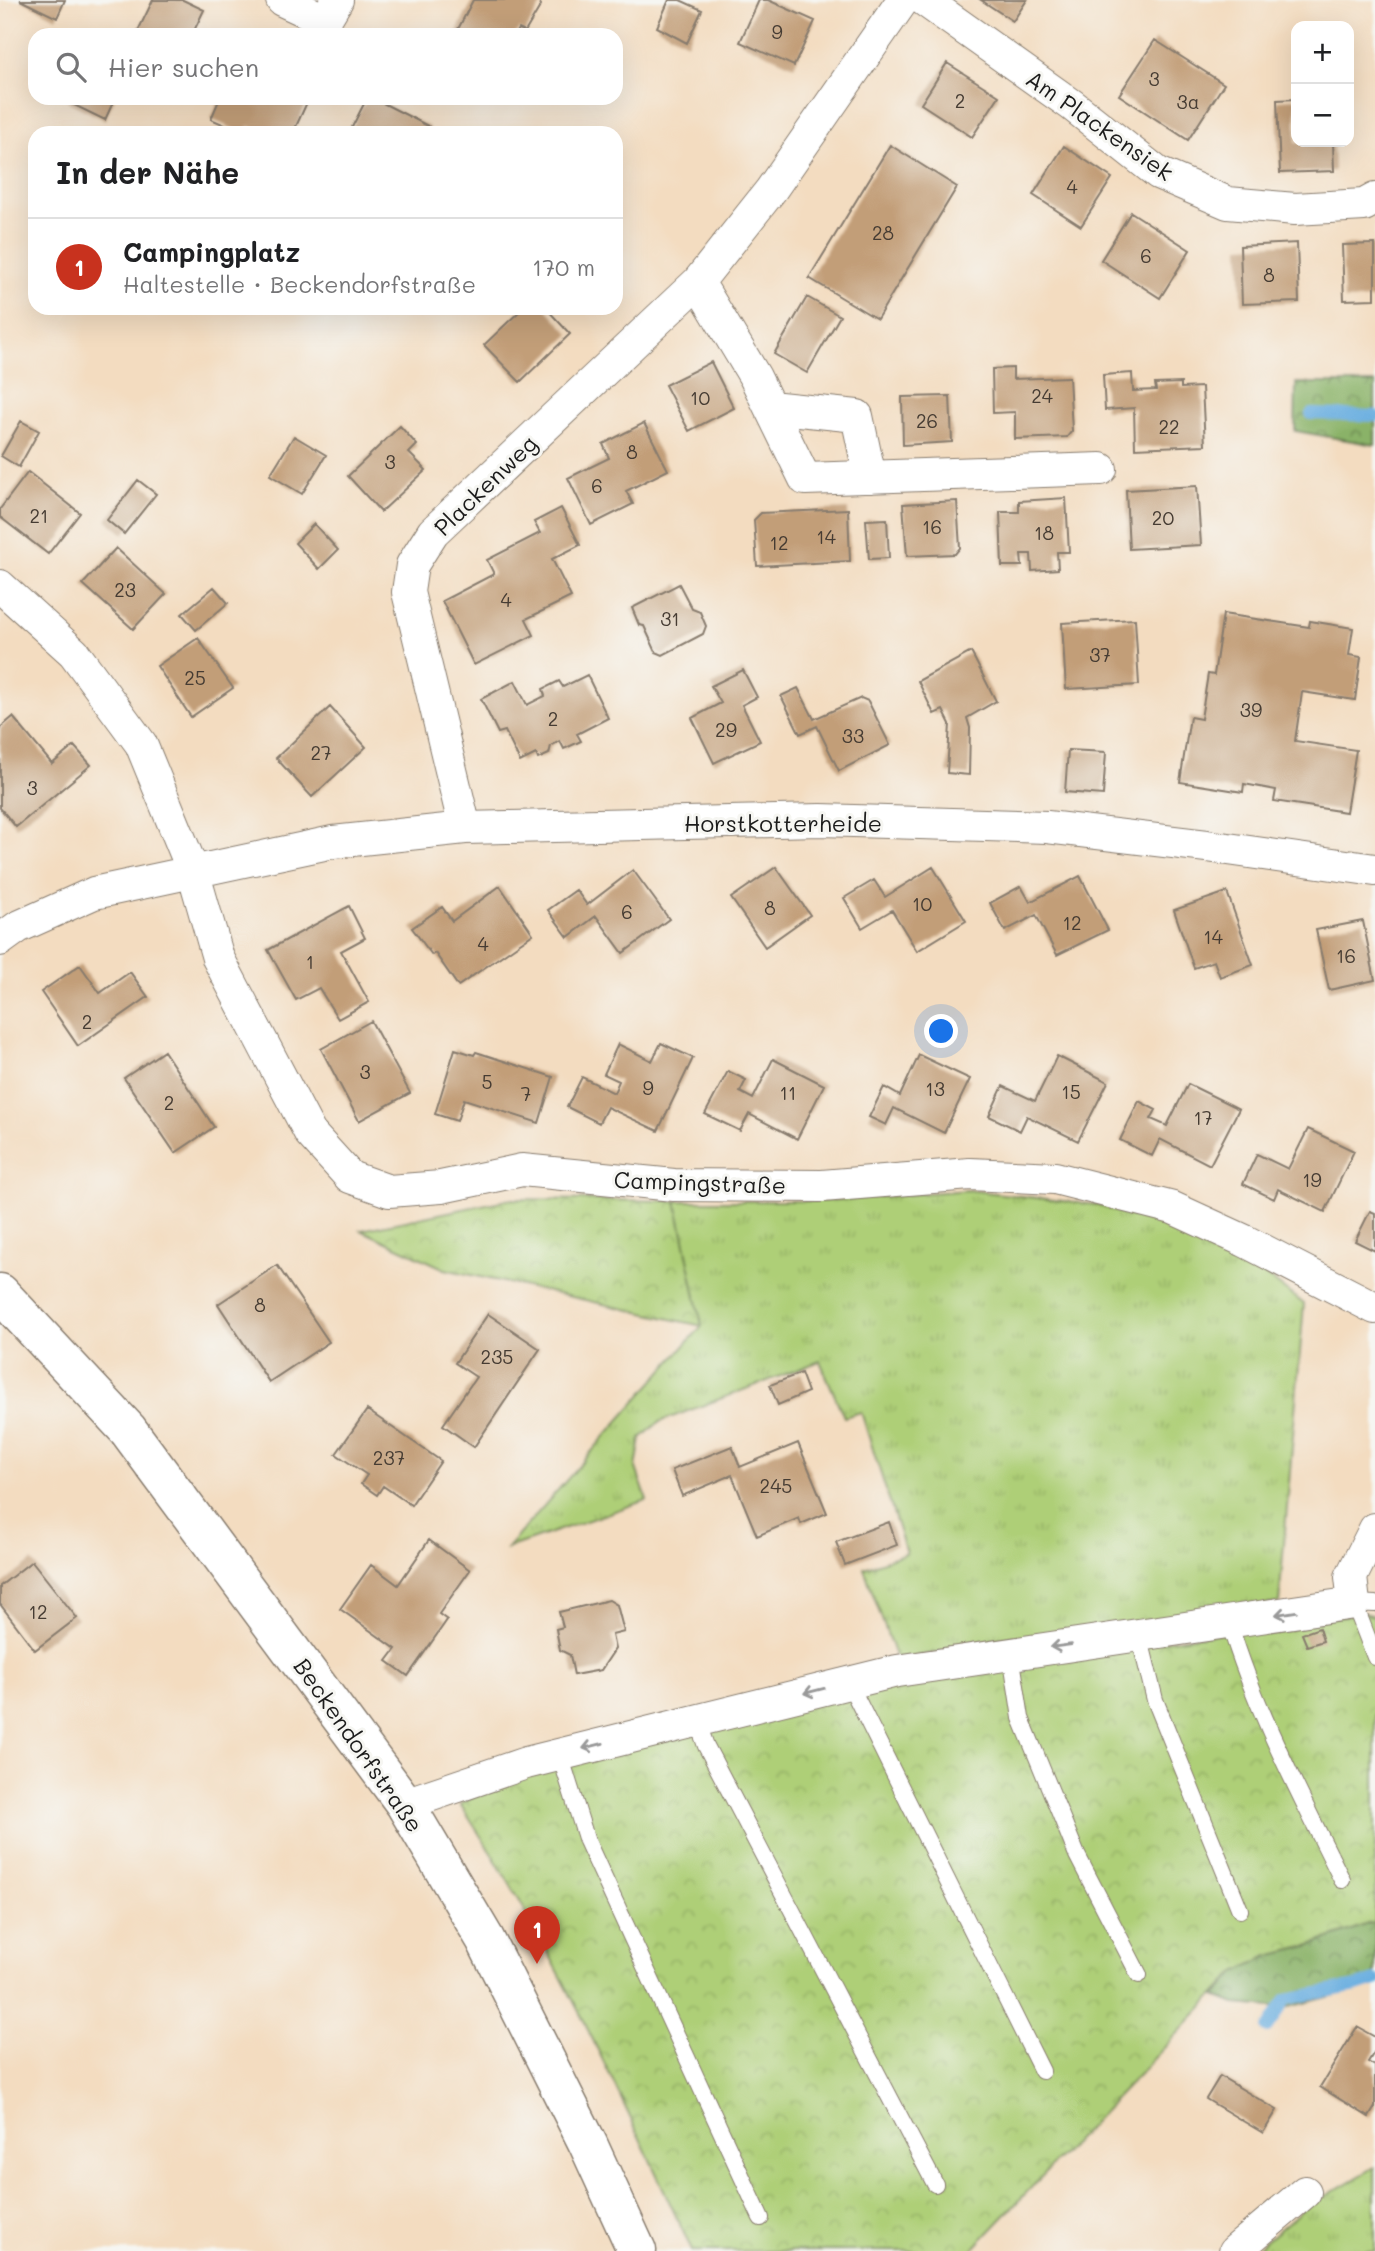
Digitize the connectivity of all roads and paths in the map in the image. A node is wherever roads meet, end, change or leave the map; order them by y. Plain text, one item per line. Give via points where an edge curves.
1 (282, 0) edge
2 (337, 0) edge
3 (903, 0) edge
4 (924, 0) edge
5 (1375, 199) edge
6 (698, 282) junction
7 (770, 407) junction
8 (1101, 469) dead end
9 (870, 477) junction
10 (0, 586) edge
11 (465, 828) junction
12 (1375, 870) edge
13 (193, 872) junction
14 (0, 940) edge
15 (0, 1293) edge
16 (1375, 1308) edge
17 (1375, 1529) edge
18 (1364, 1603) edge
19 (1229, 1622) junction
20 (1139, 1635) junction
21 (1011, 1654) junction
22 (1375, 1657) edge
23 (849, 1683) junction
24 (697, 1720) junction
25 (560, 1755) junction
26 (405, 1804) junction
27 (1342, 1880) dead end
28 (1240, 1910) dead end
29 (1139, 1975) dead end
30 (1042, 2071) dead end
31 (935, 2184) dead end
32 (1305, 2192) dead end
33 (761, 2218) dead end
34 (637, 2251) edge
35 (1235, 2251) edge

1 - 2 street via 325,20
3 - 6 street, Plackenweg via 771,190
4 - 5 street, Am Plackensiek via 1072,105 1158,173 1228,203 1295,209 1364,205
6 - 7 street
6 - 11 street, Plackenweg via 433,532 412,565 408,592
7 - 9 street via 805,479
7 - 9 street via 857,416
8 - 9 street
10 - 13 street via 74,653 141,744
11 - 12 street, Horstkotterheide via 821,820 1047,827
11 - 13 street, Horstkotterheide via 333,842
13 - 14 street, Horstkotterheide via 94,893 18,927
13 - 16 street, Campingstraße via 218,958 310,1133 349,1177 389,1191 522,1170 674,1185 822,1186 970,1174 1055,1178 1173,1209
15 - 26 street, Beckendorfstraße via 128,1430
17 - 18 street via 1351,1577
18 -> 19 street
18 - 22 lane
19 - 20 street
19 - 27 lane via 1282,1755
20 -> 21 street
20 - 28 lane via 1155,1700
21 - 23 street
21 - 29 lane via 1021,1718 1077,1855
23 -> 24 street
23 - 30 lane
24 -> 25 street
24 - 31 lane via 706,1746
25 - 26 street
25 - 33 lane via 587,1841
26 - 34 street, Beckendorfstraße via 485,1939
32 - 35 street

